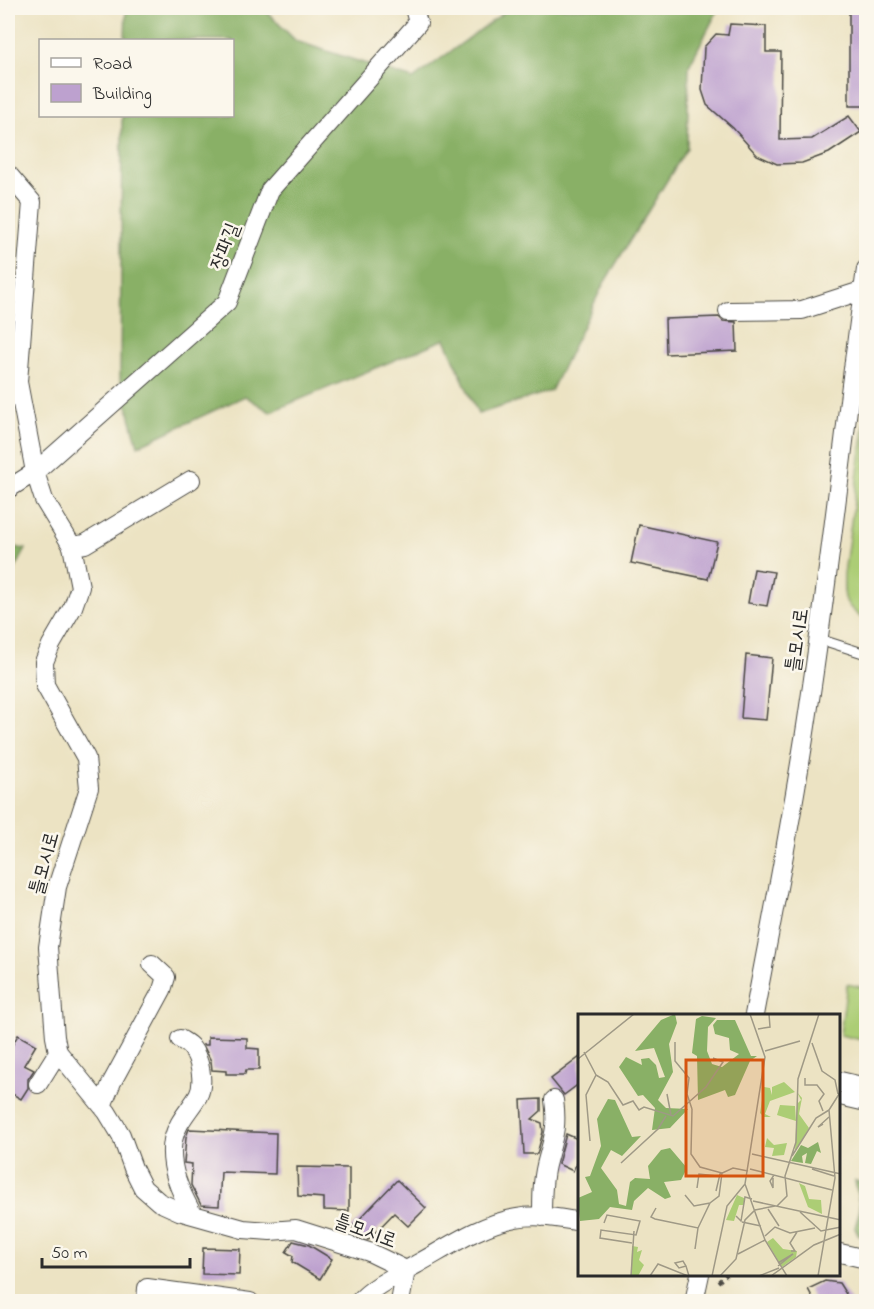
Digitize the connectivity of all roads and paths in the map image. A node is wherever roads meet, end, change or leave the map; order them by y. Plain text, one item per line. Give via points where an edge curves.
1 (414, 8) edge
2 (8, 174) edge
3 (867, 270) edge
4 (864, 290) junction
5 (728, 311) dead end
6 (35, 472) junction
7 (191, 480) dead end
8 (8, 489) edge
9 (72, 546) junction
10 (819, 639) junction
11 (867, 654) edge
12 (152, 964) dead end
13 (753, 1014) edge
14 (180, 1039) dead end
15 (58, 1052) junction
16 (841, 1082) edge
17 (38, 1084) dead end
18 (867, 1087) edge
19 (841, 1096) edge
20 (554, 1100) dead end
21 (867, 1102) edge
22 (102, 1106) junction
23 (193, 1215) junction
24 (542, 1217) junction
25 (578, 1222) edge
26 (841, 1253) edge
27 (867, 1259) edge
28 (406, 1270) junction
29 (700, 1276) edge
30 (726, 1276) edge
31 (718, 1282) dead end
32 (223, 1299) edge
33 (146, 1302) edge
34 (250, 1302) edge
35 (359, 1302) edge
36 (400, 1302) edge
37 (694, 1302) edge

1 - 6 street, 장파길 via 418,23 270,190 227,302
2 - 6 street via 32,202 18,382
3 - 4 street, 틀모시로
4 - 5 street via 802,310
4 - 10 street, 틀모시로
6 - 8 street, 장파길
6 - 9 street via 44,500
7 - 9 street via 85,544
9 - 15 street, 틀모시로 via 80,587 44,662 45,686 86,758 89,788 57,887 48,947
10 - 11 lane
10 - 13 street, 틀모시로
12 - 22 street via 166,977 162,990
14 - 23 street via 191,1046 200,1073 199,1094 178,1125 172,1162
15 - 17 street
15 - 22 street, 틀모시로
16 - 18 street
19 - 21 street
20 - 24 street via 557,1119 542,1190
22 - 23 street, 틀모시로 via 121,1135 143,1188 159,1202
23 - 28 street, 틀모시로 via 243,1229 296,1229 369,1252
24 - 25 street, 틀모시로
24 - 28 street, 틀모시로 via 515,1218 491,1225
26 - 27 street
28 - 35 street
28 - 36 street, 틀모시로
29 - 37 street
30 - 31 path
32 - 33 street via 147,1288
32 - 34 street

